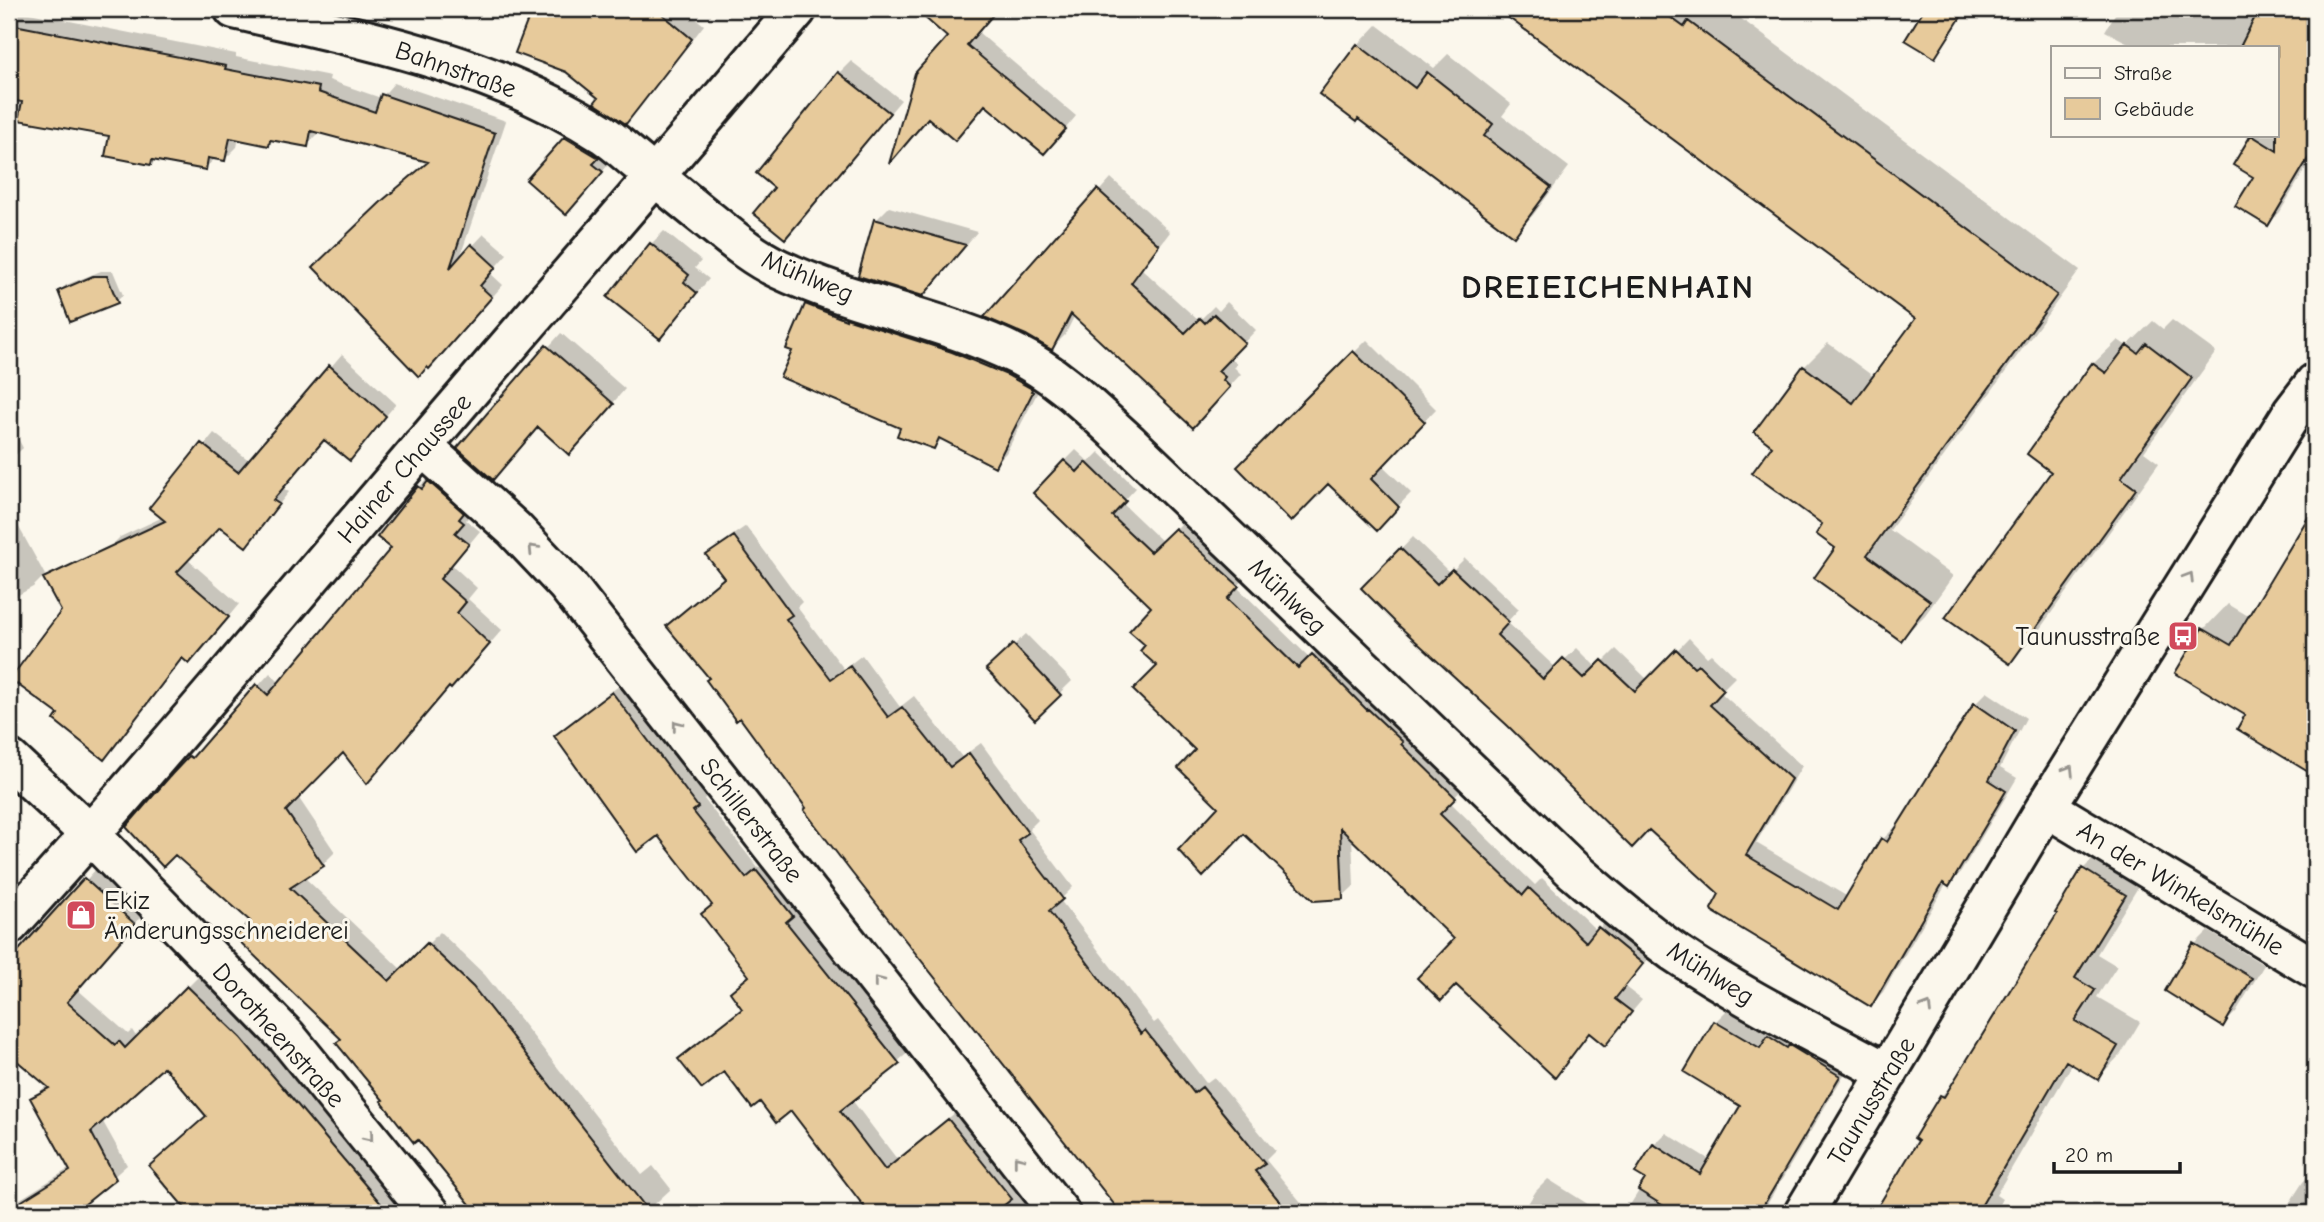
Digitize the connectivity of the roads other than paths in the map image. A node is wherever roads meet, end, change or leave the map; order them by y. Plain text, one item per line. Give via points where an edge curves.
1 (234, 9) edge
2 (797, 9) edge
3 (656, 177) junction
4 (2315, 383) edge
5 (422, 446) junction
6 (9, 759) edge
7 (2046, 807) junction
8 (91, 835) junction
9 (9, 925) edge
10 (2315, 969) edge
11 (1888, 1073) junction
12 (430, 1213) edge
13 (1060, 1213) edge
14 (1804, 1213) edge

1 - 3 street, Bahnstraße via 405,49 520,90 606,136
2 - 3 street, Hainer Chaussee
3 - 5 street, Hainer Chaussee
3 - 11 street, Mühlweg via 743,248 777,268 988,343 1041,368 1129,443 1620,911 1701,969
7 -> 4 street, Taunusstraße via 2284,425
5 - 8 street, Hainer Chaussee
13 -> 5 street, Schillerstraße via 567,585 514,528
6 - 8 street, Dorotheenstraße
7 - 10 street, An der Winkelsmühle
11 -> 7 street, Taunusstraße
8 - 9 street, Hainer Chaussee
8 -> 12 street, Dorotheenstraße via 287,1037
11 - 14 street, Taunusstraße

